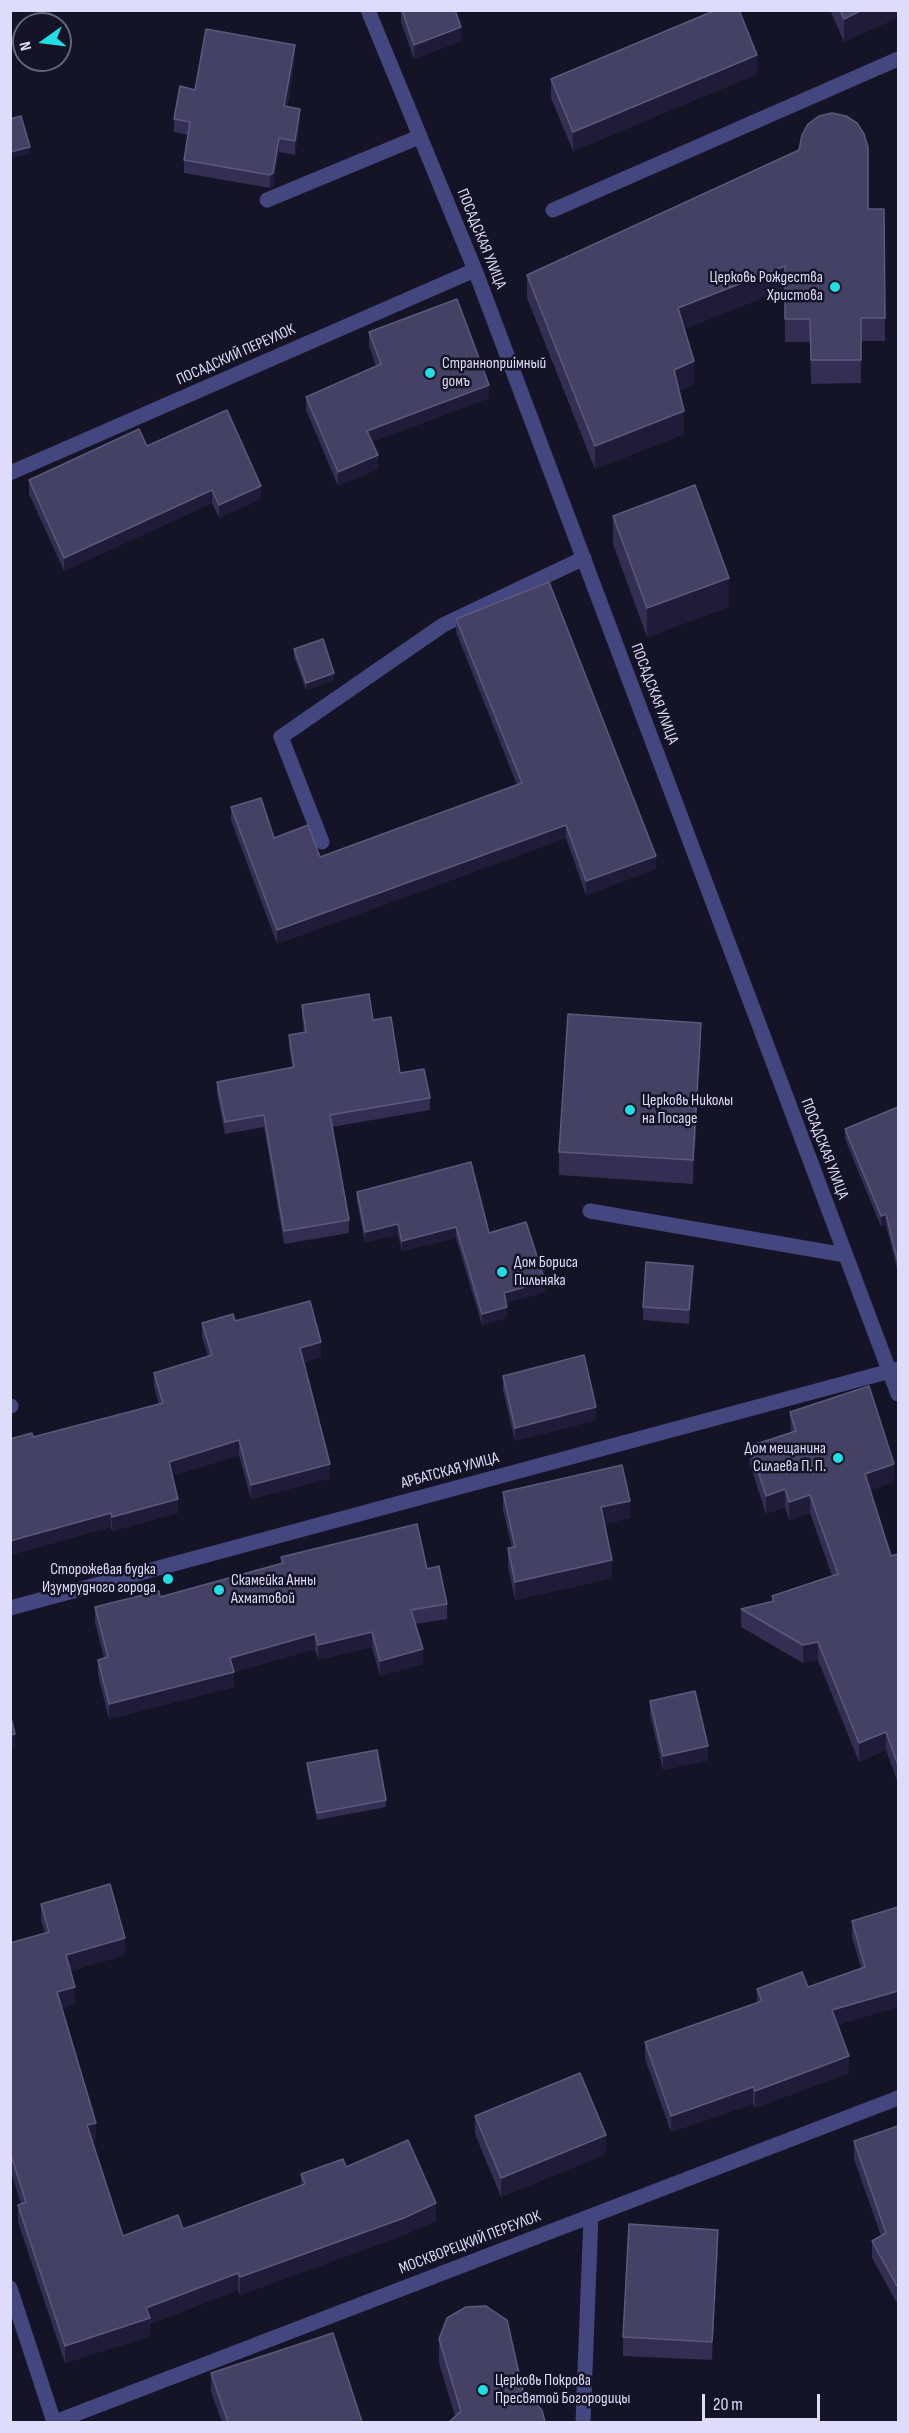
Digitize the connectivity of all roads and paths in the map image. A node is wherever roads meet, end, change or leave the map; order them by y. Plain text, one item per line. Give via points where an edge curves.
1 (368, 10) edge
2 (898, 59) edge
3 (419, 137) junction
4 (267, 201) dead end
5 (552, 210) dead end
6 (475, 270) junction
7 (10, 473) edge
8 (584, 558) junction
9 (322, 842) dead end
10 (590, 1211) dead end
11 (844, 1255) junction
12 (894, 1370) edge
13 (898, 1394) edge
14 (10, 1608) edge
15 (898, 2098) edge
16 (591, 2216) junction
17 (10, 2288) edge
18 (55, 2422) edge
19 (583, 2422) edge

1 - 3 street, ПОСАДСКАЯ УЛИЦА
2 - 5 street
3 - 4 street
3 - 6 street, ПОСАДСКАЯ УЛИЦА
6 - 7 street, ПОСАДСКИЙ ПЕРЕУЛОК
6 - 8 street, ПОСАДСКАЯ УЛИЦА
8 - 9 street via 443,625 281,737
8 - 11 street, ПОСАДСКАЯ УЛИЦА
10 - 11 street
11 - 12 street, ПОСАДСКАЯ УЛИЦА
12 - 13 street, ПОСАДСКАЯ УЛИЦА
12 - 14 street, АРБАТСКАЯ УЛИЦА
15 - 16 street, МОСКВОРЕЦКИЙ ПЕРЕУЛОК
16 - 18 street, МОСКВОРЕЦКИЙ ПЕРЕУЛОК
16 - 19 street
17 - 18 street

